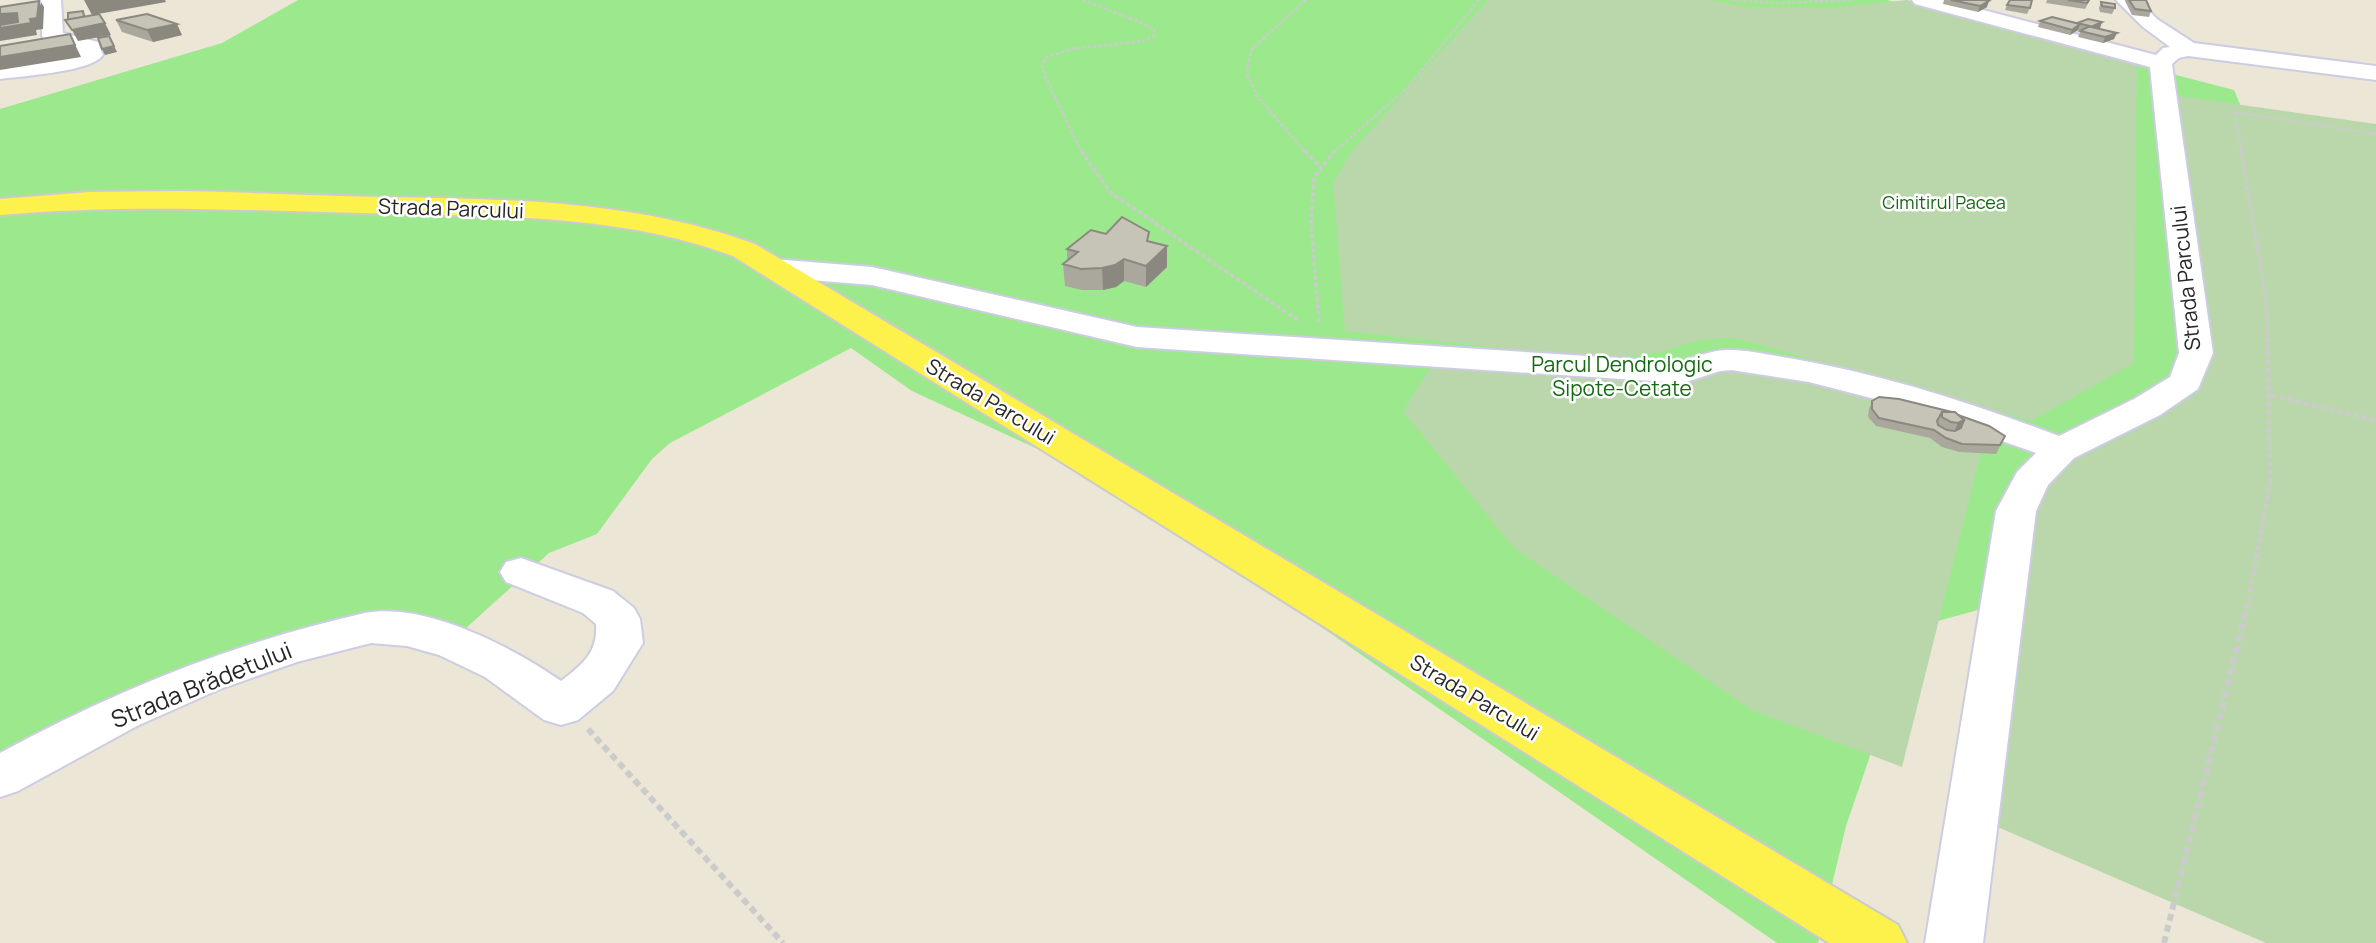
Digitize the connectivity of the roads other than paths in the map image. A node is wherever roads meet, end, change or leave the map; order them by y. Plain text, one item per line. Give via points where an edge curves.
1 (51, 0) edge
2 (1922, 0) edge
3 (2126, 0) edge
4 (2188, 49) junction
5 (2161, 63) junction
6 (0, 72) edge
7 (2376, 73) edge
8 (0, 207) edge
9 (773, 268) junction
10 (2060, 450) junction
11 (521, 572) dead end
12 (0, 777) edge
13 (1878, 943) edge
14 (1954, 943) edge

1 - 6 street via 44,38 83,43 93,55
2 - 5 street
3 - 4 street
4 - 5 street via 2171,53
4 - 7 street
5 - 10 street, Strada Parcului via 2196,353 2186,382
8 - 9 main road, Strada Parcului via 169,199 557,212 640,221 716,237
9 - 10 street via 873,276 1137,337 1321,339 1436,359 1683,373 1719,361 1743,361 1805,371 1922,402 1989,421
9 - 13 main road, Strada Parcului
10 - 14 street, Strada Parcului via 2031,480 2016,511
11 - 12 street, Strada Brădetului via 598,602 618,619 620,643 596,679 561,707 490,660 432,634 382,626 279,650 140,704

